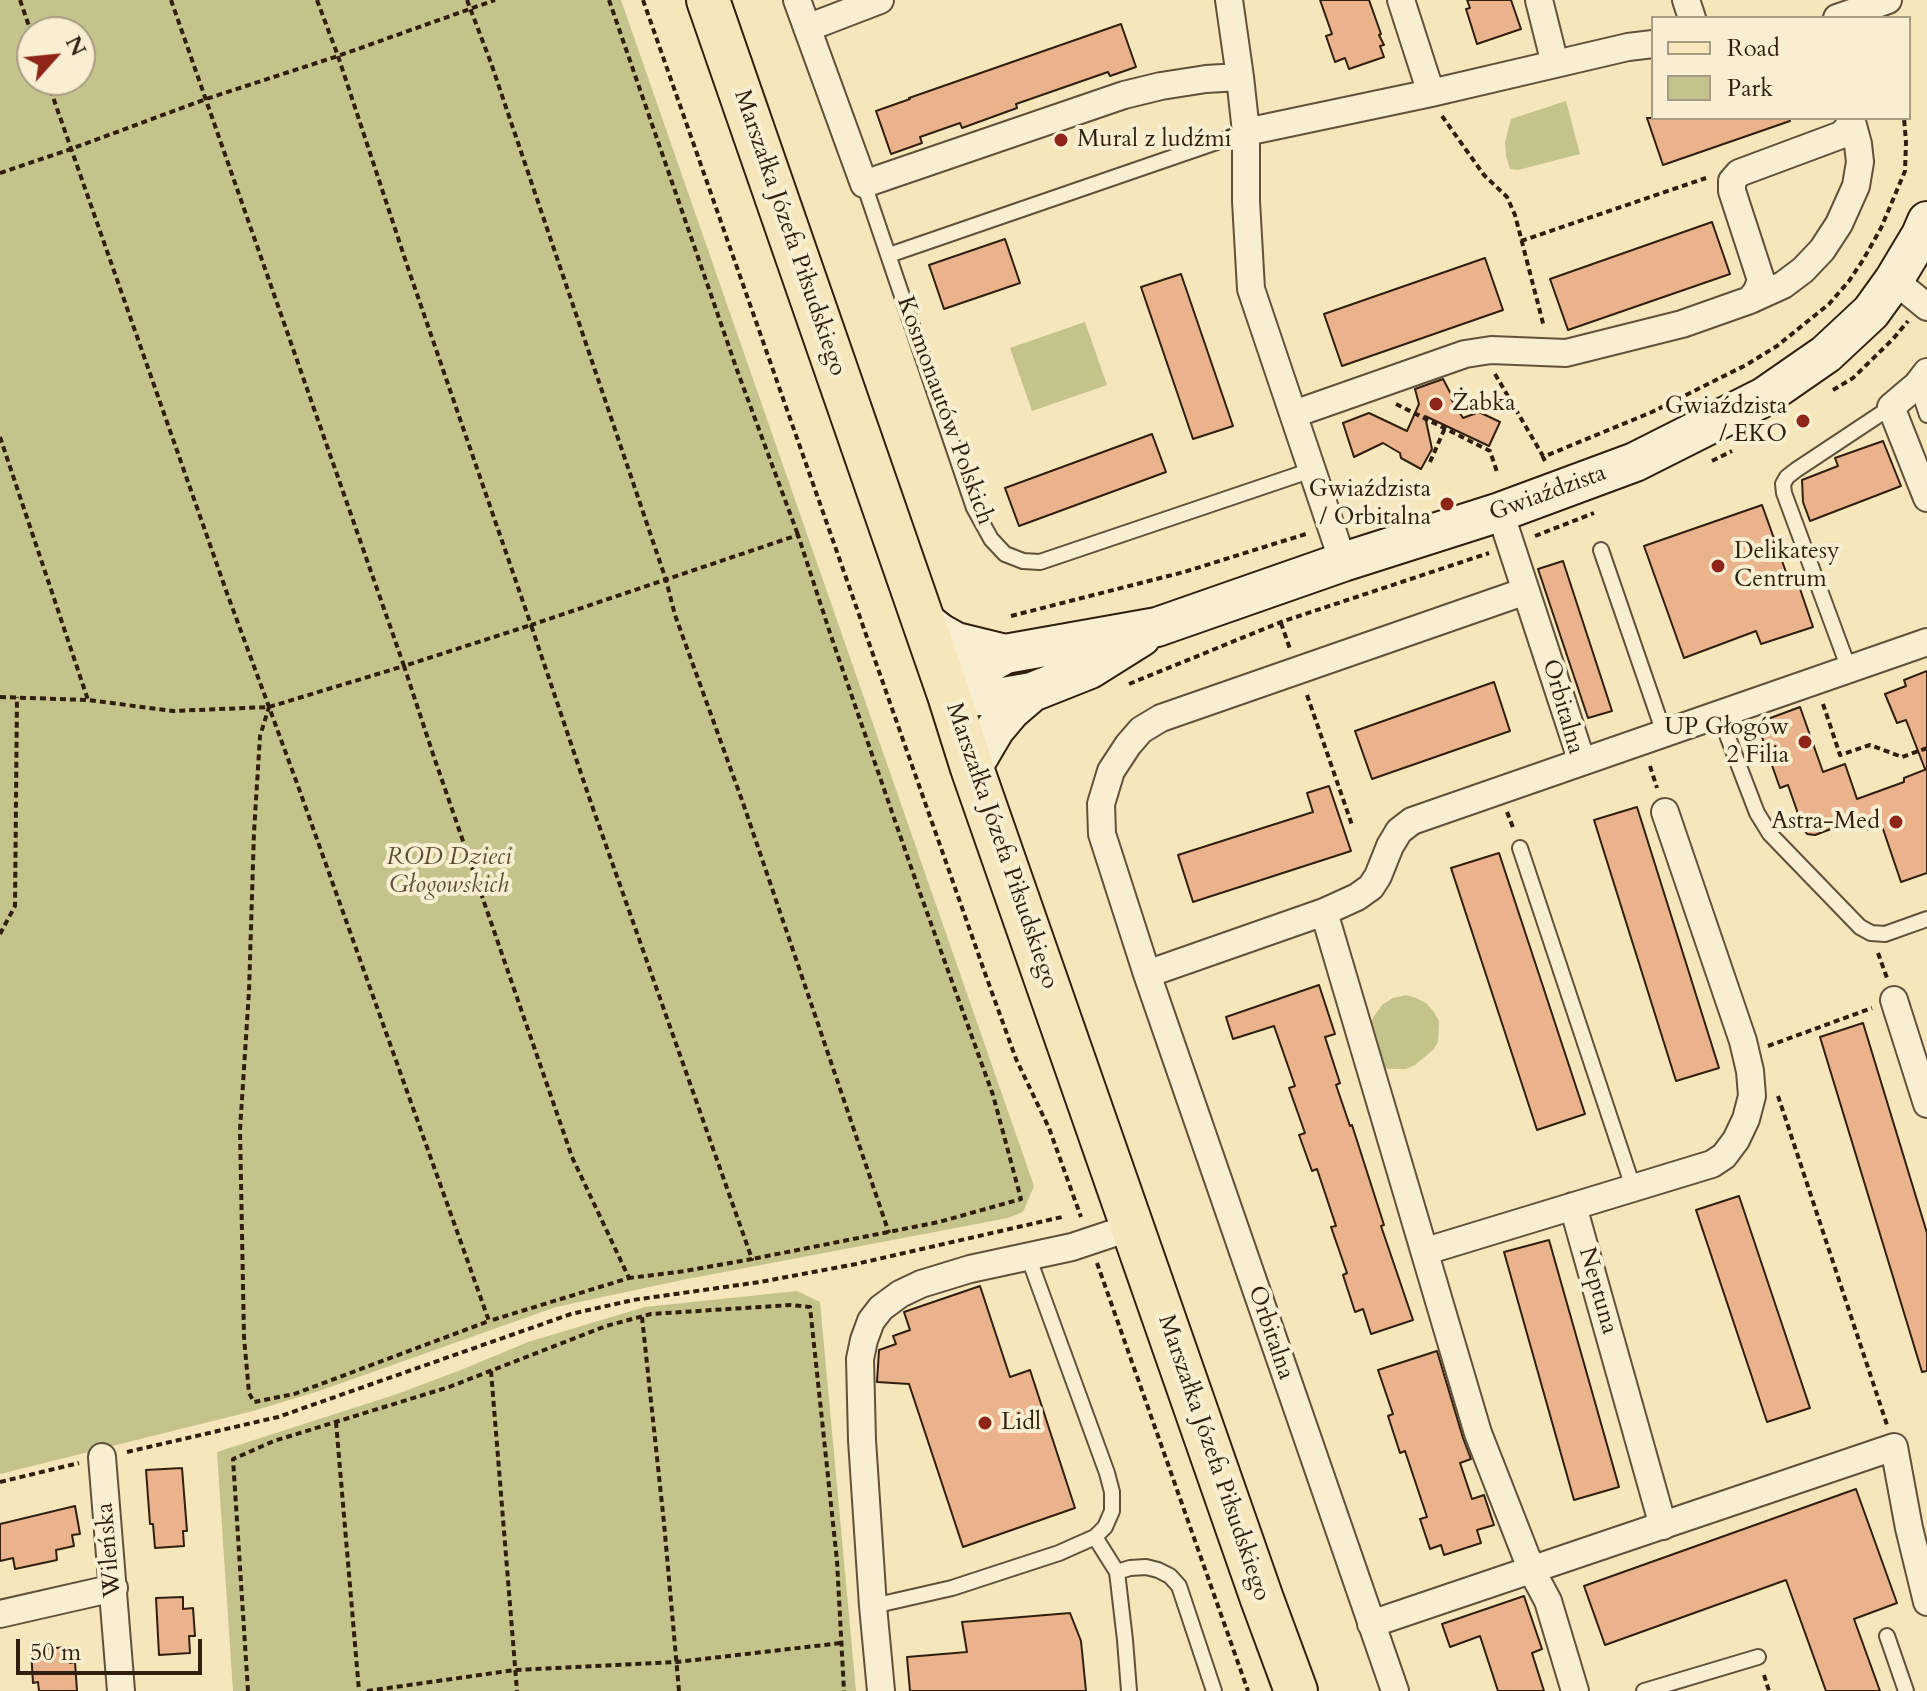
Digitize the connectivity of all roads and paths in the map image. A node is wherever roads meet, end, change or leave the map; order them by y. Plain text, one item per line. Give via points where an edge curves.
1 (171, 0) edge
2 (317, 0) edge
3 (467, 0) edge
4 (495, 0) edge
5 (609, 0) edge
6 (643, 0) edge
7 (708, 0) edge
8 (797, 0) edge
9 (880, 0) edge
10 (1229, 0) edge
11 (1401, 0) edge
12 (1539, 0) edge
13 (1888, 0) edge
14 (470, 9) junction
15 (1844, 16) edge
16 (807, 28) junction
17 (1651, 44) edge
18 (338, 56) junction
19 (1555, 64) junction
20 (1240, 77) junction
21 (1431, 93) junction
22 (53, 96) edge
23 (206, 99) junction
24 (1850, 120) edge
25 (1852, 120) edge
26 (1246, 132) junction
27 (71, 149) junction
28 (0, 173) edge
29 (1732, 181) junction
30 (864, 184) junction
31 (1927, 221) edge
32 (1521, 241) junction
33 (889, 255) junction
34 (1894, 280) junction
35 (1750, 300) junction
36 (1927, 307) edge
37 (1482, 351) junction
38 (1550, 352) junction
39 (1922, 378) edge
40 (1365, 389) junction
41 (1891, 407) junction
42 (1294, 414) junction
43 (1927, 415) edge
44 (1445, 428) junction
45 (0, 437) edge
46 (1543, 457) dead end
47 (1430, 462) dead end
48 (1312, 470) junction
49 (1497, 472) dead end
50 (1927, 498) edge
51 (1500, 512) junction
52 (1331, 526) junction
53 (798, 535) junction
54 (1601, 550) dead end
55 (1491, 552) dead end
56 (1343, 562) junction
57 (666, 580) junction
58 (1526, 591) junction
59 (1011, 616) dead end
60 (923, 620) junction
61 (1281, 622) junction
62 (531, 625) junction
63 (1157, 627) junction
64 (1927, 642) edge
65 (1005, 654) junction
66 (404, 666) junction
67 (1849, 669) junction
68 (1298, 670) junction
69 (1119, 688) dead end
70 (1032, 692) junction
71 (949, 695) junction
72 (0, 697) edge
73 (17, 697) junction
74 (88, 700) junction
75 (1821, 700) dead end
76 (269, 707) junction
77 (1719, 714) junction
78 (1653, 737) junction
79 (1927, 748) edge
80 (1582, 762) junction
81 (972, 768) junction
82 (1500, 791) junction
83 (1665, 812) joint
84 (1352, 825) dead end
85 (1520, 848) joint
86 (1324, 912) junction
87 (1927, 919) edge
88 (1871, 933) junction
89 (0, 934) edge
90 (1147, 974) junction
91 (1894, 1000) junction
92 (1746, 1054) junction
93 (1776, 1091) dead end
94 (1927, 1104) edge
95 (1633, 1187) junction
96 (1573, 1206) junction
97 (1062, 1217) dead end
98 (1132, 1227) junction
99 (889, 1233) junction
100 (1090, 1241) junction
101 (1426, 1251) junction
102 (1028, 1256) junction
103 (752, 1259) junction
104 (629, 1278) junction
105 (642, 1317) junction
106 (489, 1321) junction
107 (491, 1371) junction
108 (336, 1422) junction
109 (1894, 1447) junction
110 (102, 1457) junction
111 (0, 1482) edge
112 (1663, 1526) junction
113 (1095, 1537) junction
114 (1532, 1571) junction
115 (1117, 1572) junction
116 (114, 1588) junction
117 (1927, 1602) edge
118 (873, 1606) junction
119 (0, 1614) edge
120 (1371, 1624) junction
121 (1887, 1636) dead end
122 (841, 1643) junction
123 (1758, 1657) dead end
124 (677, 1662) junction
125 (515, 1670) junction
126 (121, 1691) edge
127 (248, 1691) edge
128 (359, 1691) edge
129 (367, 1691) edge
130 (517, 1691) edge
131 (679, 1691) edge
132 (844, 1691) edge
133 (881, 1691) edge
134 (1129, 1691) edge
135 (1214, 1691) edge
136 (1248, 1691) edge
137 (1296, 1691) edge
138 (1395, 1691) edge
139 (1575, 1691) edge
140 (1644, 1691) edge
141 (1906, 1691) edge

1 - 23 path
2 - 18 path
3 - 14 path
4 - 14 path
5 - 53 path
6 - 100 path via 986,976
7 - 60 main road, Marszałka Józefa Piłsudskiego
8 - 16 street, Kosmonautów Polskich
9 - 16 street
10 - 20 street
11 - 21 street
12 - 19 street
13 - 15 street
14 - 18 path
14 - 57 path
16 - 30 street, Kosmonautów Polskich
17 - 19 street
18 - 23 path
18 - 62 path
19 - 21 street
20 - 26 street
20 - 30 street via 1124,95
21 - 26 street
21 - 32 path via 1470,158 1507,197
22 - 27 path
23 - 27 path
23 - 66 path
24 - 29 street via 1841,135 1739,173
25 - 35 street via 1860,162 1839,224 1803,270
26 - 33 lane
26 - 42 street via 1251,289
27 - 28 path
27 - 76 path
29 - 32 path via 1707,178
29 - 35 street via 1761,280
30 - 33 lane, Kosmonautów Polskich
31 - 34 street, Gwiaździsta
32 - 38 path
33 - 48 lane, Kosmonautów Polskich via 974,508 1005,554 1040,562
34 - 36 street
34 - 51 street, Gwiaździsta via 1871,312 1826,354 1764,397 1635,462
35 - 38 street via 1682,324 1566,353
37 - 38 street
37 - 40 street
37 - 46 path
39 - 41 street
39 - 43 lane
40 - 42 street
40 - 44 path
41 - 50 street
41 - 67 lane via 1783,484
42 - 48 street
44 - 47 path
44 - 49 path via 1490,451
45 - 74 path
48 - 52 street
51 - 56 street, Gwiaździsta
51 - 58 street, Orbitalna
52 - 56 street
52 - 59 path via 1184,572
53 - 57 path
53 - 99 path via 993,1095 1021,1199
54 - 78 lane
55 - 61 path
56 - 63 street, Gwiaździsta
57 - 62 path
57 - 99 path
58 - 68 street, Orbitalna
58 - 80 street, Orbitalna
60 - 65 street via 956,642
60 - 71 main road, Marszałka Józefa Piłsudskiego
61 - 68 path
61 - 69 path
62 - 66 path
62 - 103 path
63 - 65 street, Gwiaździsta
63 - 70 street, Gwiaździsta via 1090,669
64 - 67 street
65 - 71 street, Gwiaździsta
66 - 76 path
66 - 104 path via 572,1157
67 - 77 street
68 - 84 path
68 - 90 street, Orbitalna via 1161,718 1141,730 1111,771 1101,804 1102,834
70 - 71 street, Gwiaździsta
70 - 81 street via 995,729
71 - 81 main road, Marszałka Józefa Piłsudskiego
72 - 73 path
73 - 74 path
73 - 89 path via 15,906
74 - 76 path via 173,711
75 - 79 path via 1840,755 1870,745 1902,757
76 - 106 path
76 - 106 path via 260,736 240,1130 249,1393 254,1402 294,1394
77 - 78 street
77 - 88 lane via 1770,834
78 - 80 street
78 - 83 path
80 - 82 street, Orbitalna
81 - 98 main road, Marszałka Józefa Piłsudskiego
82 - 85 path
82 - 86 street, Orbitalna via 1412,821 1399,831 1371,887
83 - 92 street
85 - 95 lane
86 - 90 street, Orbitalna
86 - 101 street
87 - 88 lane via 1885,934
88 - 91 path
90 - 120 street, Orbitalna
91 - 92 path
91 - 94 street
92 - 95 street via 1752,1096 1746,1119 1724,1156
93 - 109 path
95 - 96 street
96 - 101 street
96 - 112 street, Neptuna
97 - 110 path via 856,1264 571,1314 278,1417
98 - 100 street
98 - 137 main road, Marszałka Józefa Piłsudskiego
99 - 103 path
100 - 102 street
100 - 136 path
101 - 114 street via 1478,1433
102 - 113 lane via 1112,1492 1112,1511
102 - 118 street via 921,1284 881,1308 871,1321 860,1359
103 - 104 path
104 - 106 path
105 - 107 path
105 - 122 path via 810,1307
105 - 124 path
107 - 108 path
107 - 125 path
108 - 127 path via 233,1459
108 - 128 path
109 - 112 street
109 - 117 street
110 - 111 path
110 - 116 street, Wileńska
112 - 114 street
113 - 115 lane
113 - 118 lane via 967,1583
114 - 120 street
114 - 139 street via 1548,1601
115 - 134 lane
115 - 135 lane via 1146,1567 1170,1576 1179,1586
116 - 119 street
116 - 126 street, Wileńska
118 - 133 street
120 - 138 street, Orbitalna
121 - 141 lane
122 - 124 path
122 - 132 path
123 - 140 lane
124 - 125 path
124 - 131 path
125 - 129 path
125 - 130 path

